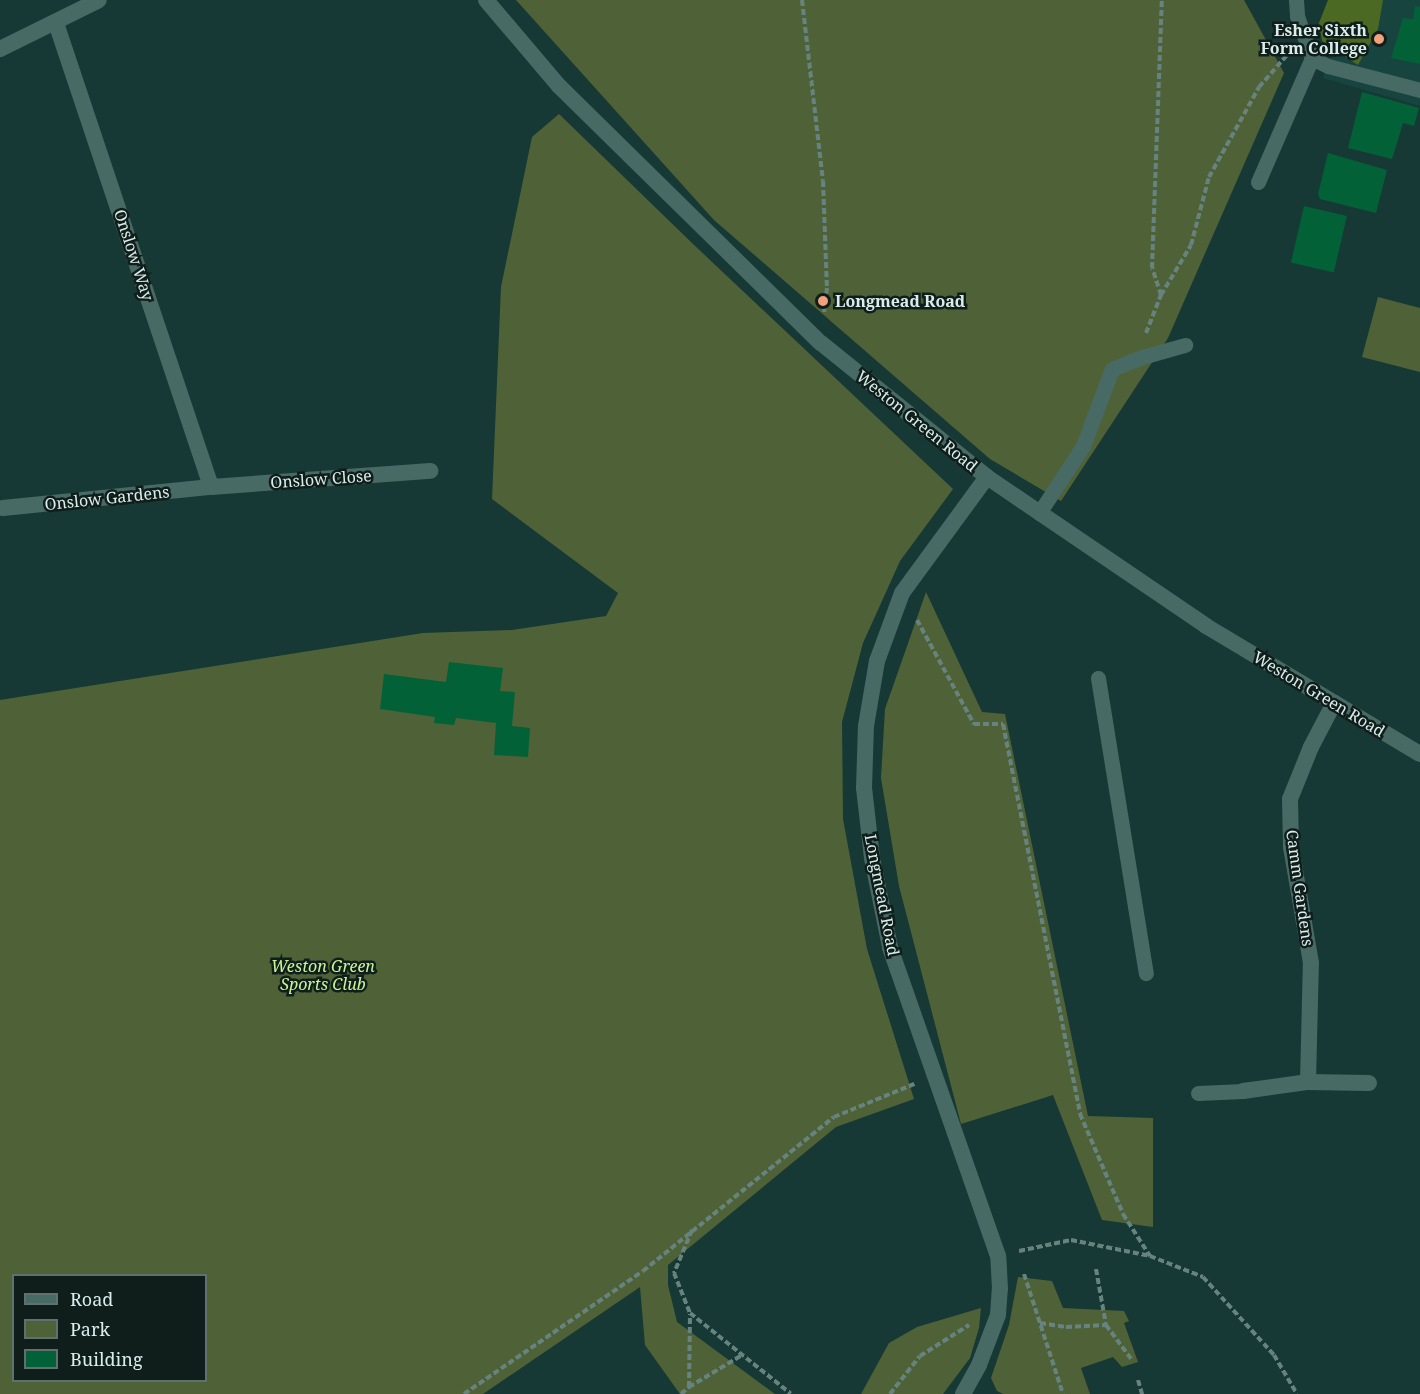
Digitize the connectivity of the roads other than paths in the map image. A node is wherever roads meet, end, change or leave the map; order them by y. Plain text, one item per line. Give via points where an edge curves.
1 (99, 0) edge
2 (486, 0) edge
3 (1296, 0) edge
4 (56, 23) junction
5 (0, 49) edge
6 (1312, 58) junction
7 (1420, 90) edge
8 (1258, 182) dead end
9 (1185, 345) dead end
10 (430, 471) dead end
11 (987, 477) junction
12 (212, 487) junction
13 (3, 508) dead end
14 (1039, 513) junction
15 (1098, 678) dead end
16 (1334, 703) junction
17 (1420, 754) edge
18 (1146, 972) dead end
19 (1308, 1082) junction
20 (1369, 1083) dead end
21 (1243, 1091) joint
22 (1198, 1093) dead end
23 (963, 1394) edge

1 - 4 street
2 - 11 street, Weston Green Road via 558,85 821,343
3 - 6 lane
4 - 5 street
4 - 12 street, Onslow Way
6 - 7 lane via 1328,66
6 - 8 lane
9 - 14 lane via 1112,369 1083,446
10 - 12 street, Onslow Close
11 - 14 street, Weston Green Road
11 - 23 street, Longmead Road via 902,593 877,662 866,726 864,788 872,858 890,947 998,1256 998,1315 980,1365
12 - 13 street, Onslow Gardens
14 - 16 street, Weston Green Road via 1206,626
15 - 18 lane
16 - 17 street, Weston Green Road
16 - 19 street, Camm Gardens via 1290,799 1291,847 1311,963
19 - 20 street
19 - 21 street
21 - 22 lane

